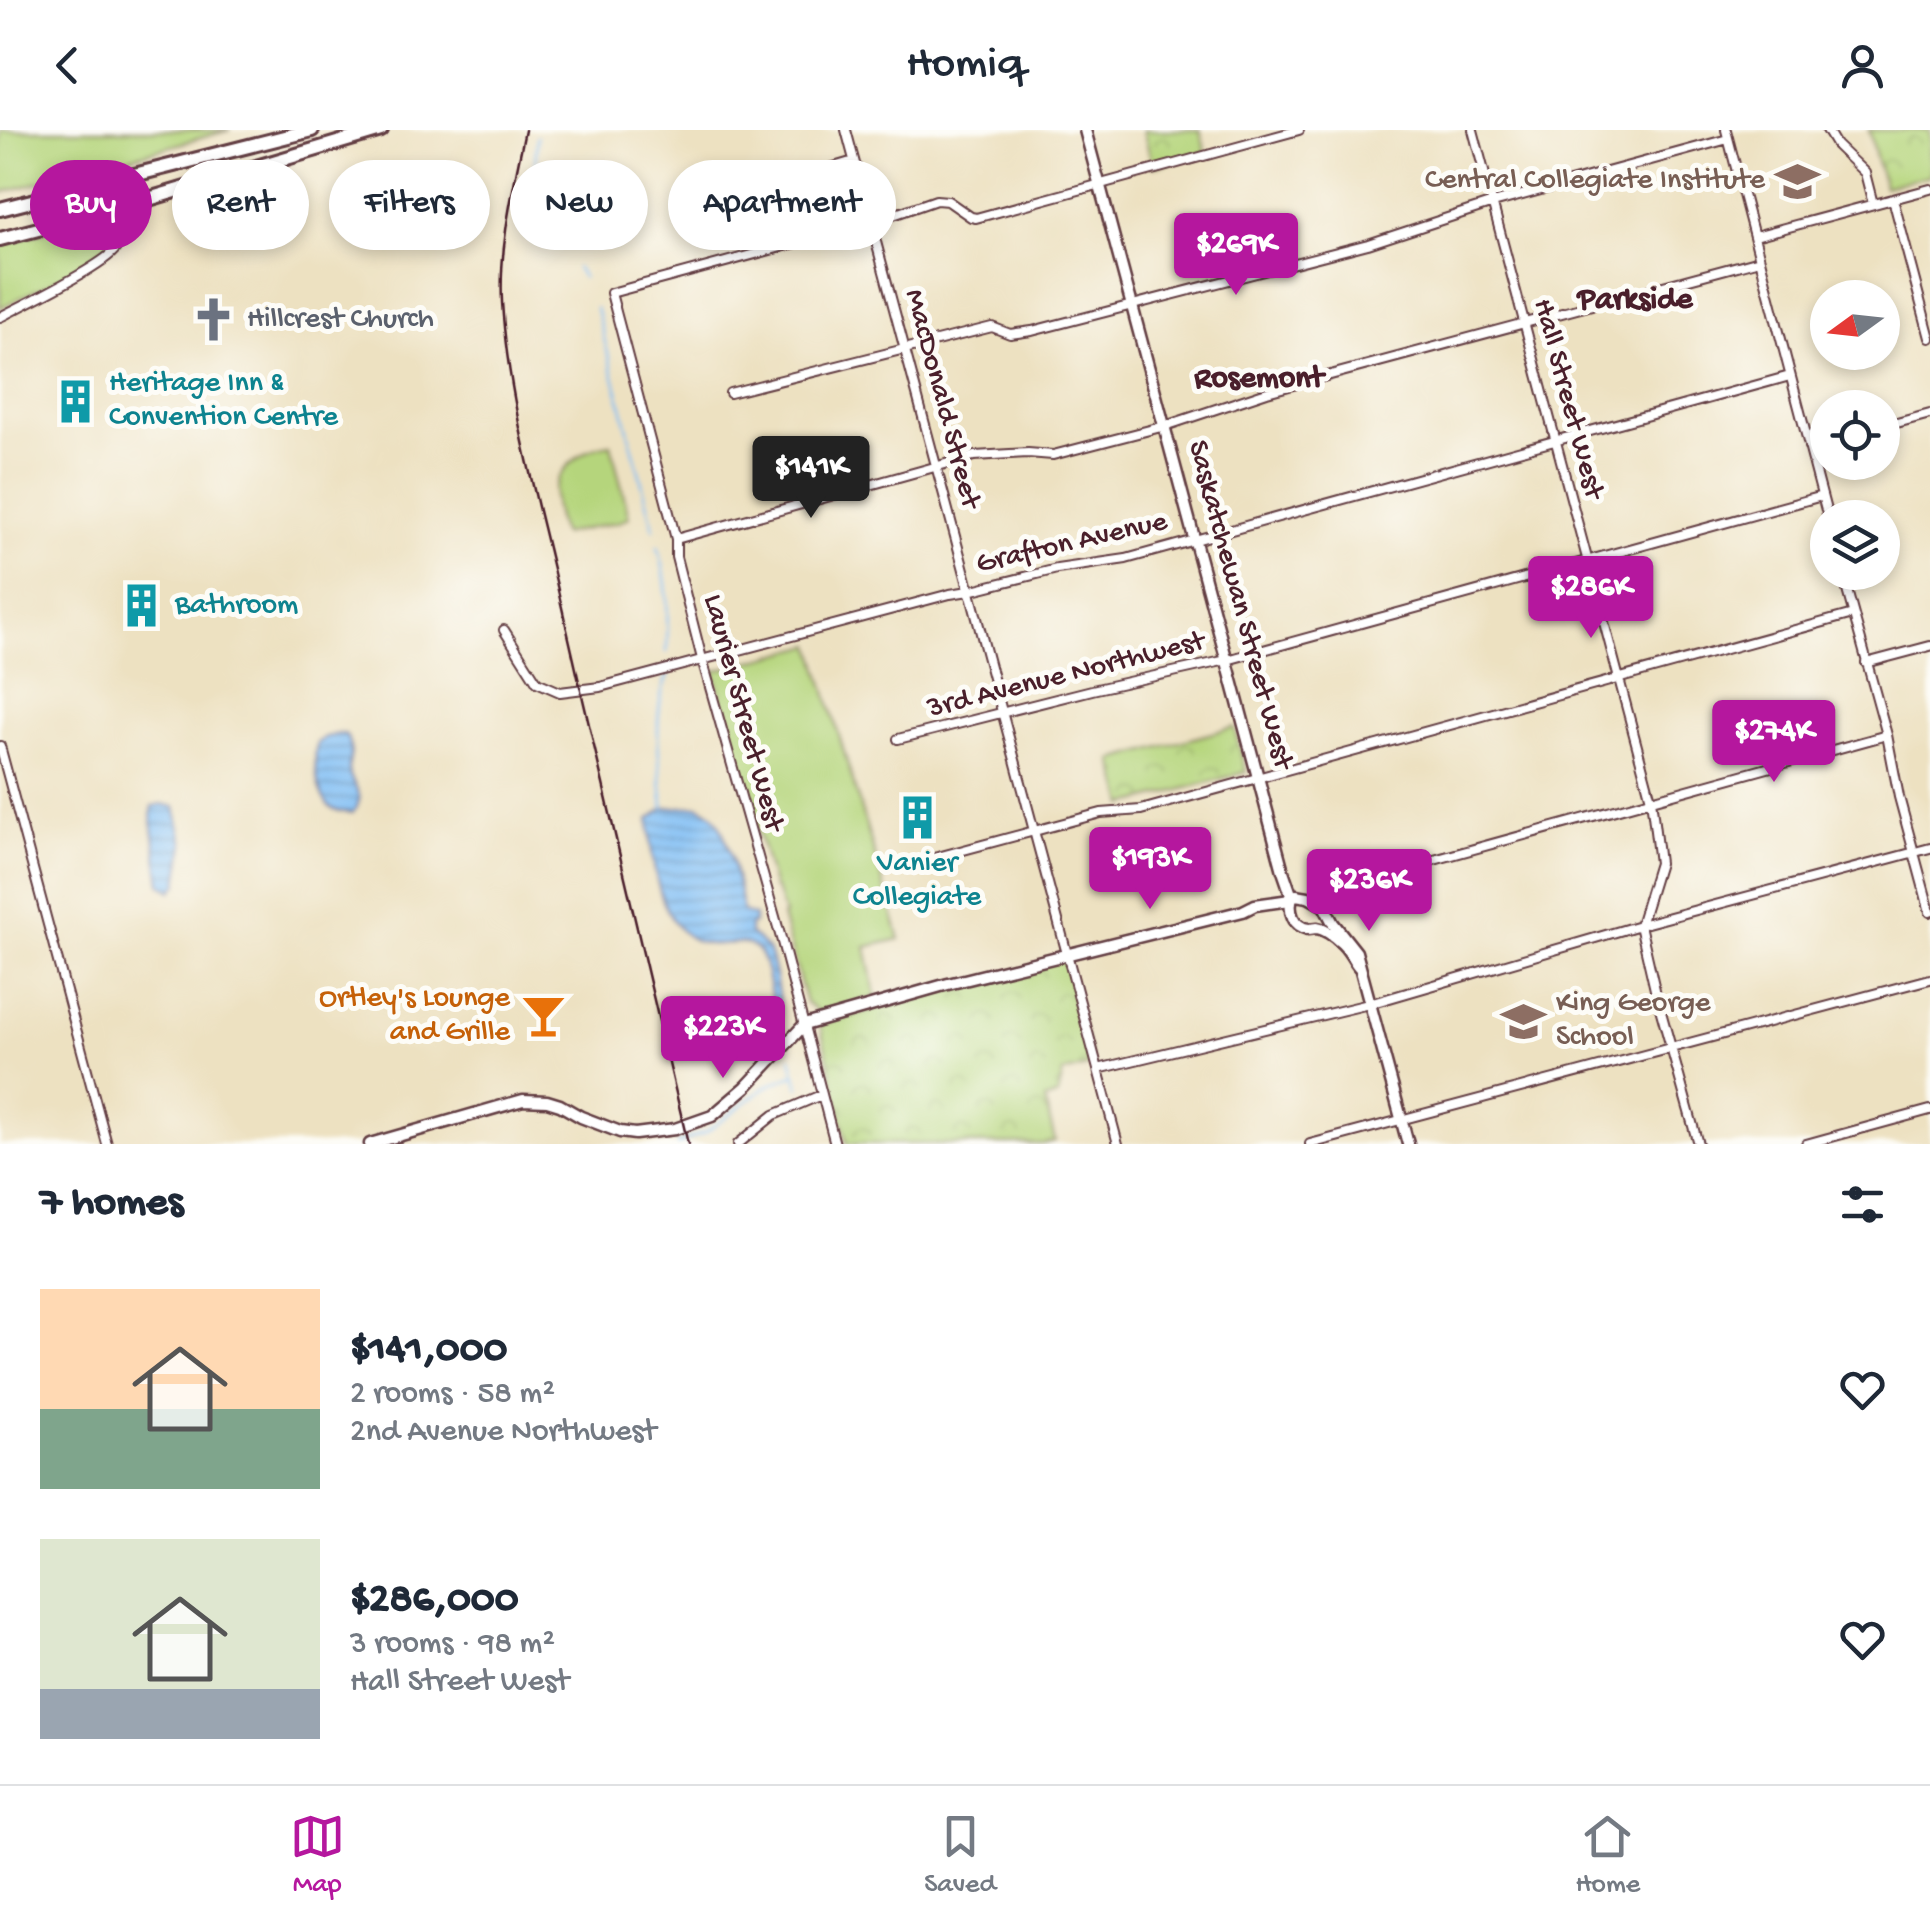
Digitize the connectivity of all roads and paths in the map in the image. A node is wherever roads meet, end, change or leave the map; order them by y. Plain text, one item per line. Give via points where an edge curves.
1 (312, 130) edge
2 (381, 130) edge
3 (846, 130) edge
4 (1085, 130) edge
5 (1298, 130) edge
6 (1473, 130) edge
7 (1827, 130) edge
8 (1727, 134) edge
9 (854, 160) edge
10 (1100, 184) junction
11 (1930, 189) edge
12 (152, 198) edge
13 (1892, 199) junction
14 (1493, 203) junction
15 (1873, 204) junction
16 (0, 209) edge
17 (896, 214) edge
18 (30, 230) edge
19 (1755, 236) junction
20 (0, 238) edge
21 (114, 250) edge
22 (770, 250) edge
23 (877, 250) edge
24 (1760, 260) junction
25 (1132, 306) junction
26 (0, 318) edge
27 (1524, 322) junction
28 (1930, 338) edge
29 (904, 347) junction
30 (1790, 376) junction
31 (730, 393) dead end
32 (1930, 414) edge
33 (1900, 422) edge
34 (1164, 426) junction
35 (1556, 440) junction
36 (1808, 447) joint
37 (936, 466) junction
38 (1822, 496) junction
39 (1823, 500) edge
40 (1195, 538) junction
41 (676, 539) junction
42 (1588, 560) junction
43 (1847, 590) edge
44 (970, 591) junction
45 (1853, 614) junction
46 (504, 630) dead end
47 (1930, 646) edge
48 (702, 659) junction
49 (1228, 660) junction
50 (1866, 663) junction
51 (1621, 679) junction
52 (1002, 713) junction
53 (1887, 735) junction
54 (898, 739) dead end
55 (0, 746) edge
56 (1259, 778) junction
57 (1651, 799) junction
58 (1034, 832) junction
59 (1930, 848) edge
60 (1914, 852) junction
61 (919, 862) dead end
62 (1346, 884) junction
63 (1299, 898) junction
64 (1243, 910) junction
65 (1291, 912) junction
66 (1328, 912) junction
67 (1930, 912) edge
68 (1640, 926) junction
69 (1317, 928) junction
70 (1066, 953) junction
71 (1359, 968) junction
72 (1930, 979) edge
73 (1369, 1004) junction
74 (804, 1026) junction
75 (1670, 1048) junction
76 (1098, 1069) junction
77 (821, 1096) junction
78 (1930, 1110) edge
79 (1400, 1120) junction
80 (108, 1144) edge
81 (370, 1144) edge
82 (738, 1144) edge
83 (835, 1144) edge
84 (1118, 1144) edge
85 (1310, 1144) edge
86 (1408, 1144) edge
87 (1698, 1144) edge
88 (1806, 1144) edge

1 - 16 main road
2 - 12 main road
3 - 9 street, MacDonald Street
4 - 10 street, Saskatchewan Street West
5 - 10 street
6 - 14 street, Hall Street West
7 - 15 street via 1864,173
8 - 14 street
8 - 19 street
10 - 17 street via 976,218 936,200
10 - 25 street, Saskatchewan Street West
11 - 13 street
13 - 15 street
13 - 28 street
14 - 25 street via 1368,244
14 - 27 street, Hall Street West
15 - 19 street
18 - 20 main road
19 - 24 street
21 - 26 street
22 - 41 street, Laurier Street West via 611,293
23 - 29 street, MacDonald Street
24 - 27 street
24 - 30 street
25 - 29 street via 1032,332 1010,334 992,326
25 - 34 street, Saskatchewan Street West
27 - 34 street
27 - 35 street, Hall Street West
29 - 31 street
29 - 37 street, MacDonald Street
30 - 35 street, Grafton Avenue
30 - 36 street
32 - 33 street
34 - 37 street via 1053,454 974,456
34 - 40 street, Saskatchewan Street West
35 - 40 street, Grafton Avenue
35 - 42 street, Hall Street West
36 - 38 street
37 - 41 street
37 - 44 street, MacDonald Street
38 - 39 street
38 - 42 street, 3rd Avenue Northwest
40 - 44 street, Grafton Avenue
40 - 49 street, Saskatchewan Street West
41 - 48 street, Laurier Street West
42 - 49 street, 3rd Avenue Northwest
42 - 51 street, Hall Street West
43 - 45 street
44 - 48 street, Grafton Avenue
44 - 52 street, MacDonald Street
45 - 50 street
45 - 51 street
46 - 48 street, Grafton Avenue via 537,682 560,692
47 - 50 street
48 - 74 street, Laurier Street West
49 - 52 street, 3rd Avenue Northwest
49 - 56 street, Saskatchewan Street West
50 - 53 street
51 - 56 street
51 - 57 street, Hall Street West
52 - 54 street, 3rd Avenue Northwest
52 - 58 street, MacDonald Street
53 - 57 street
53 - 60 street
55 - 80 street
56 - 58 street
56 - 63 street, Saskatchewan Street West
57 - 62 street
57 - 68 street, Hall Street West via 1659,863
58 - 61 street
58 - 70 street, MacDonald Street
59 - 60 street
60 - 67 street
60 - 68 street
62 - 63 street
62 - 66 street
63 - 64 street
63 - 65 street
63 - 66 street
64 - 65 street
64 - 70 street
65 - 69 street via 1304,928
66 - 69 street
66 - 71 street via 1352,944
68 - 73 street
68 - 75 street
69 - 71 street via 1345,945
70 - 74 street
70 - 76 street, MacDonald Street
71 - 73 street
72 - 75 street
73 - 76 street
73 - 79 street
74 - 77 street, Laurier Street West
74 - 81 street via 712,1116 675,1129 620,1132 560,1105 523,1100
75 - 79 street
75 - 87 street
76 - 84 street, MacDonald Street
77 - 82 street via 774,1114
77 - 83 street, Laurier Street West
78 - 88 street
79 - 85 street
79 - 86 street

